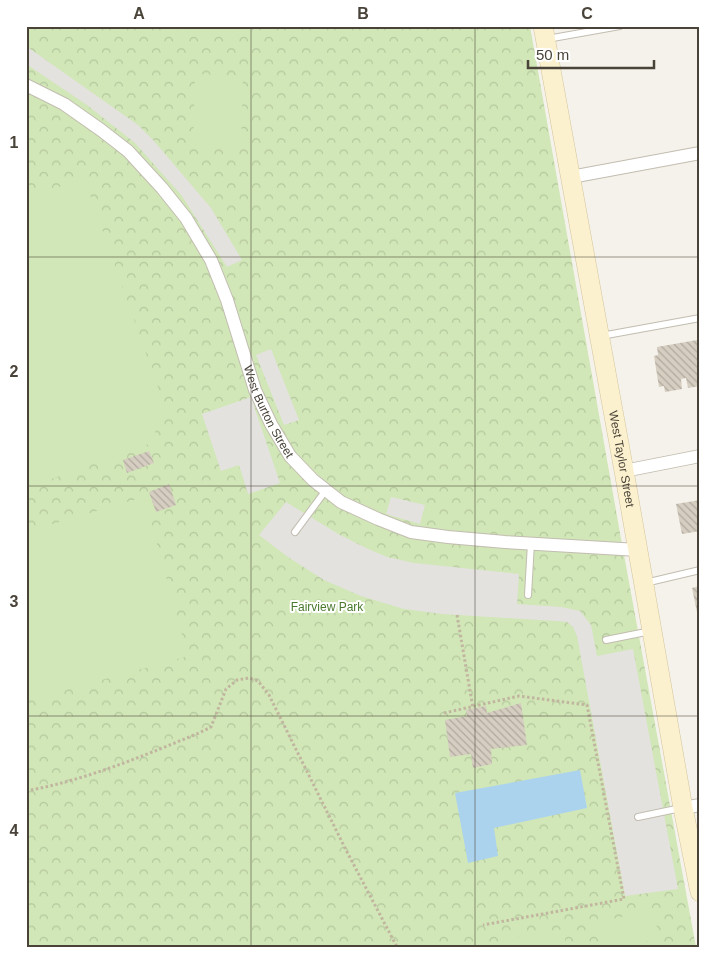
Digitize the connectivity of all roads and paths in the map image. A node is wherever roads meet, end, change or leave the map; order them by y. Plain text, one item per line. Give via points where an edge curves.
1 (620, 26) edge
2 (544, 33) edge
3 (26, 85) edge
4 (700, 153) edge
5 (571, 177) junction
6 (700, 318) edge
7 (600, 336) junction
8 (700, 456) edge
9 (624, 471) junction
10 (326, 490) junction
11 (295, 532) dead end
12 (531, 543) junction
13 (638, 550) junction
14 (700, 570) edge
15 (643, 584) junction
16 (528, 595) dead end
17 (457, 615) dead end
18 (652, 631) junction
19 (606, 640) dead end
20 (472, 708) junction
21 (444, 713) dead end
22 (26, 791) edge
23 (692, 806) edge
24 (638, 817) dead end
25 (700, 892) edge
26 (483, 925) dead end
27 (398, 947) edge

1 - 2 lane
2 - 5 main road, West Taylor Street
3 - 10 street, West Burton Street via 64,104 128,151 186,218 211,260 271,424 290,456
4 - 5 street
5 - 7 main road, West Taylor Street
6 - 7 lane
7 - 9 main road, West Taylor Street
8 - 9 street
9 - 13 main road, West Taylor Street
10 - 11 lane
10 - 12 street, West Burton Street via 341,502 411,532
12 - 13 street, West Burton Street
12 - 16 lane
13 - 15 main road, West Taylor Street
14 - 15 lane
15 - 18 main road, West Taylor Street
17 - 20 path
18 - 19 lane
18 - 23 main road, West Taylor Street
20 - 21 path
20 - 26 path via 519,696 587,705 624,899
22 - 27 path via 121,764 199,734 210,727 226,689 237,680 248,678 258,681 269,695
23 - 24 lane
23 - 25 main road, West Taylor Street

